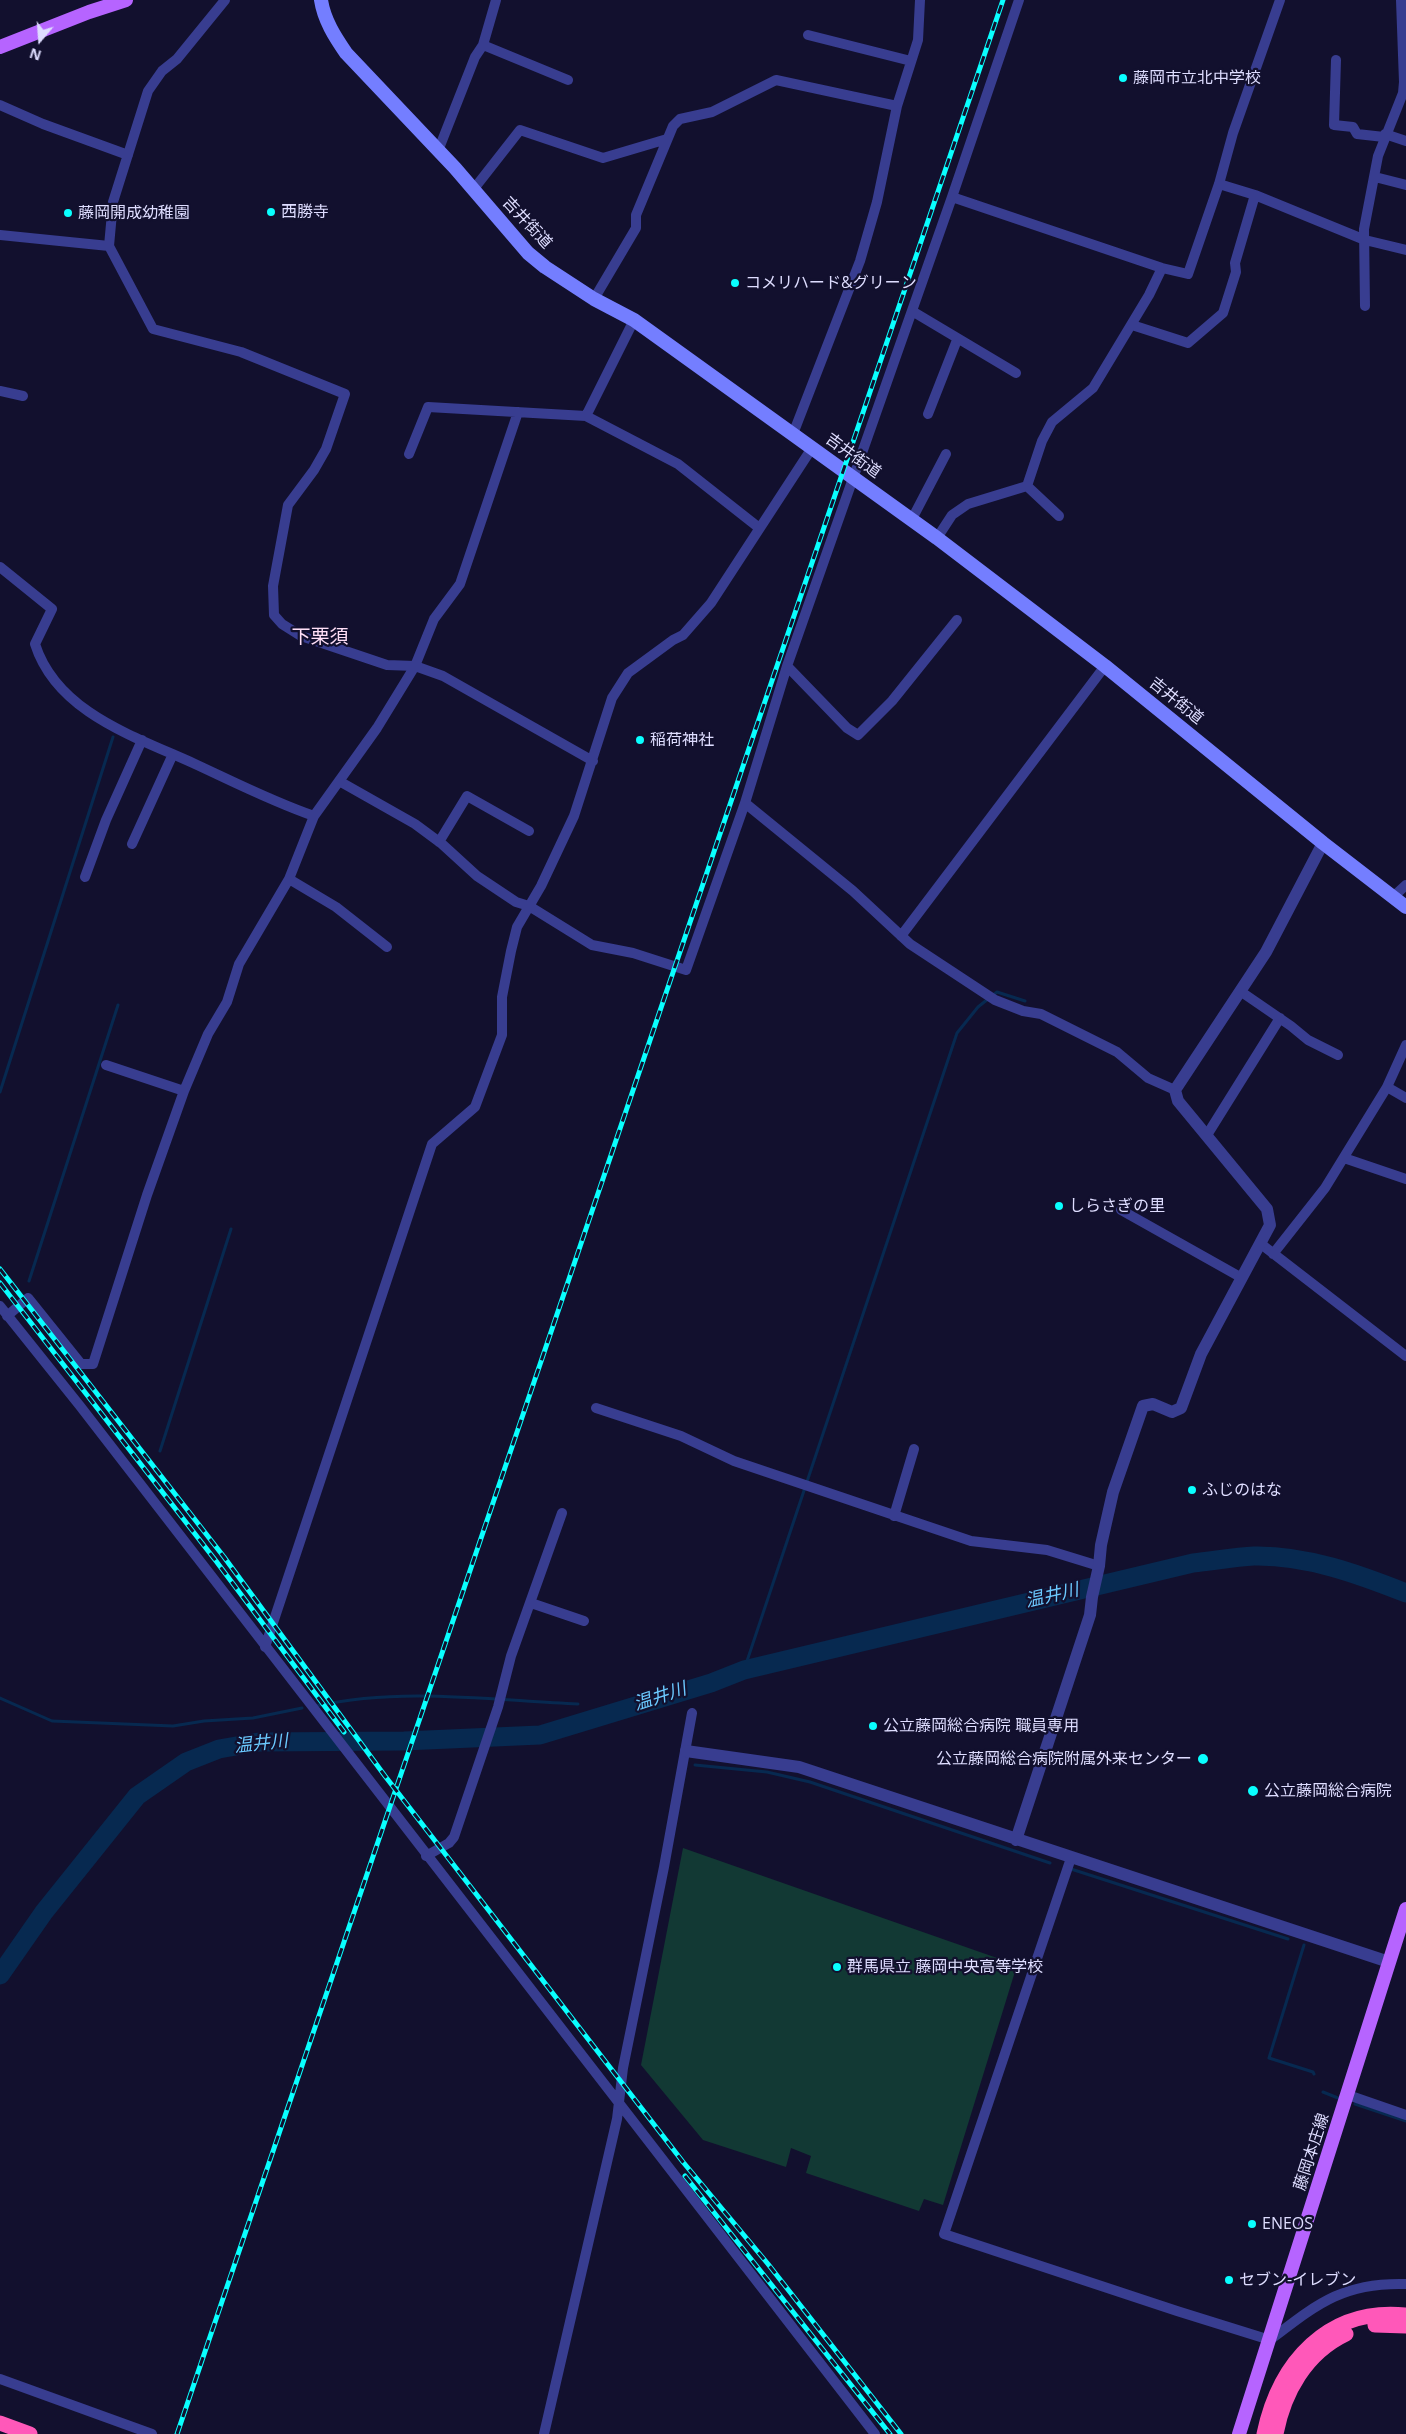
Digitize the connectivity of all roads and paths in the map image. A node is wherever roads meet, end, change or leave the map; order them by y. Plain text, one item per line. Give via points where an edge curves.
1 (126, 0) edge
2 (225, 0) edge
3 (321, 0) edge
4 (496, 0) edge
5 (920, 0) edge
6 (1019, 0) edge
7 (1280, 0) edge
8 (1400, 0) edge
9 (808, 35) dead end
10 (483, 45) junction
11 (0, 47) edge
12 (1336, 60) dead end
13 (911, 61) junction
14 (568, 80) dead end
15 (0, 105) edge
16 (897, 106) junction
17 (1385, 136) junction
18 (667, 139) junction
19 (1406, 141) edge
20 (438, 151) junction
21 (128, 154) junction
22 (1376, 177) junction
23 (1219, 184) junction
24 (1406, 185) edge
25 (473, 190) junction
26 (1255, 196) junction
27 (952, 197) junction
28 (0, 235) edge
29 (1364, 240) junction
30 (109, 246) junction
31 (1406, 250) edge
32 (1162, 268) junction
33 (594, 299) junction
34 (1365, 306) dead end
35 (912, 312) junction
36 (634, 320) junction
37 (1132, 325) junction
38 (957, 340) junction
39 (1016, 374) dead end
40 (0, 391) edge
41 (23, 396) dead end
42 (518, 412) junction
43 (928, 414) dead end
44 (586, 416) junction
45 (793, 434) junction
46 (812, 448) junction
47 (409, 454) dead end
48 (946, 454) dead end
49 (853, 478) junction
50 (1027, 486) junction
51 (1059, 516) dead end
52 (912, 519) junction
53 (758, 527) junction
54 (937, 538) junction
55 (0, 567) edge
56 (957, 620) dead end
57 (415, 666) junction
58 (787, 666) junction
59 (1105, 666) junction
60 (142, 740) junction
61 (173, 754) junction
62 (593, 760) junction
63 (339, 781) junction
64 (745, 803) junction
65 (314, 816) junction
66 (529, 831) dead end
67 (439, 842) junction
68 (132, 844) dead end
69 (1323, 844) junction
70 (85, 877) dead end
71 (289, 879) junction
72 (1406, 884) edge
73 (1393, 897) junction
74 (529, 906) junction
75 (1406, 907) edge
76 (901, 936) junction
77 (386, 947) dead end
78 (1240, 991) junction
79 (1280, 1018) junction
80 (1406, 1045) edge
81 (1338, 1055) dead end
82 (106, 1064) dead end
83 (1387, 1087) junction
84 (1175, 1090) junction
85 (184, 1091) junction
86 (1406, 1098) edge
87 (1207, 1135) junction
88 (1344, 1158) junction
89 (1406, 1180) edge
90 (1121, 1210) dead end
91 (1261, 1244) junction
92 (1273, 1254) junction
93 (1242, 1278) junction
94 (0, 1306) edge
95 (8, 1316) junction
96 (1406, 1356) edge
97 (596, 1408) dead end
98 (914, 1449) dead end
99 (562, 1513) dead end
100 (894, 1516) junction
101 (1099, 1566) junction
102 (531, 1602) junction
103 (584, 1621) dead end
104 (265, 1647) junction
105 (692, 1713) dead end
106 (686, 1751) junction
107 (1016, 1840) junction
108 (426, 1856) junction
109 (1071, 1858) junction
110 (1406, 1909) edge
111 (1389, 1962) junction
112 (1348, 2095) junction
113 (619, 2104) junction
114 (1406, 2115) edge
115 (1406, 2284) edge
116 (1406, 2315) edge
117 (1406, 2326) edge
118 (1270, 2340) junction
119 (0, 2379) edge
120 (0, 2423) edge
121 (30, 2434) edge
122 (152, 2434) edge
123 (544, 2434) edge
124 (875, 2434) edge
125 (1238, 2434) edge
126 (1264, 2434) edge
127 (1276, 2434) edge

1 - 11 main road
2 - 21 street via 148,91
3 - 20 main road, 吉井街道 via 334,36 346,53
4 - 10 street
5 - 13 street via 918,40
6 - 27 street
7 - 23 street via 1233,133
8 - 17 street via 1403,93
9 - 13 street
10 - 14 street
10 - 20 street via 474,57
12 - 17 street via 1334,125 1353,127 1357,134
13 - 16 street
15 - 21 street
16 - 18 street via 776,80 712,112 680,119
16 - 45 street via 877,202 860,261
17 - 19 street
17 - 22 street
18 - 25 street via 603,158 520,130
18 - 33 street via 636,215 636,228
20 - 25 main road, 吉井街道
21 - 30 street via 113,202
22 - 24 street
22 - 29 street
23 - 26 street
23 - 32 street via 1188,274
25 - 33 main road, 吉井街道 via 528,253
26 - 29 street
26 - 37 street via 1223,313 1188,343
27 - 32 street
27 - 35 street
28 - 30 street
29 - 31 street
29 - 34 street
30 - 57 street via 153,329 241,352 345,394 326,449 288,505 272,586 274,615 301,636 387,665
32 - 37 street
33 - 36 main road, 吉井街道
35 - 38 street
35 - 49 street
36 - 44 street
36 - 45 main road, 吉井街道
37 - 50 street via 1093,388 1052,422
38 - 39 street
38 - 43 street
40 - 41 street
42 - 44 street
42 - 47 street via 428,407
42 - 57 street via 460,584 434,619
44 - 53 street via 678,464
45 - 46 main road, 吉井街道
46 - 49 main road, 吉井街道
46 - 53 street
48 - 52 street
49 - 52 main road, 吉井街道
49 - 58 street
50 - 51 street
50 - 54 street via 968,504 952,515
52 - 54 main road, 吉井街道
53 - 62 street via 711,603 683,636 628,673 612,698
54 - 59 main road, 吉井街道
55 - 60 street via 52,609 35,644 42,664 55,681 88,711 113,728
56 - 58 street via 892,701 858,735 847,728
57 - 62 street via 443,676
57 - 63 street
58 - 64 street
59 - 69 main road, 吉井街道
59 - 76 street
60 - 61 street
60 - 70 street via 106,820
61 - 65 street
61 - 68 street
62 - 74 street via 574,816
63 - 65 street
63 - 67 street via 415,824
64 - 74 street via 686,970 633,953 592,945
64 - 76 street via 853,891
65 - 71 street
66 - 67 street via 466,796
67 - 74 street via 477,876 516,902
69 - 73 main road, 吉井街道
69 - 78 street via 1266,952
71 - 77 street via 336,907
71 - 85 street via 239,964 227,1002 208,1034
72 - 73 street
73 - 75 main road, 吉井街道
74 - 104 street via 510,951 502,997 502,1035 490,1070 475,1107 432,1144
76 - 84 street via 995,1000 1050,1018 1117,1052 1148,1078
78 - 79 street
78 - 84 street
79 - 81 street via 1308,1040
79 - 87 street
80 - 83 street
82 - 85 street
83 - 86 street
83 - 88 street
84 - 87 street via 1178,1101
85 - 95 street via 92,1364 81,1364 28,1298
87 - 91 street via 1267,1209 1270,1225
88 - 89 street
88 - 92 street via 1325,1188
90 - 93 street
91 - 92 street
91 - 93 street
92 - 96 street
93 - 101 street via 1201,1354 1181,1408 1172,1412 1153,1404 1142,1406 1113,1492
94 - 95 street
95 - 104 street
97 - 100 street via 681,1436 734,1461
98 - 100 street
99 - 102 street
100 - 101 street via 971,1541 1047,1550
101 - 107 street via 1090,1615
102 - 103 street
102 - 108 street via 454,1837
104 - 108 street
105 - 106 street
106 - 107 street via 799,1767
106 - 113 street via 623,2068
107 - 109 street
108 - 113 street
109 - 111 street
109 - 118 street via 944,2234
110 - 111 main road, 藤岡本庄線
111 - 112 main road, 藤岡本庄線
112 - 114 street
112 - 118 main road, 藤岡本庄線
113 - 123 street
113 - 124 street
115 - 118 street via 1363,2287 1333,2295
116 - 126 highway via 1364,2317 1335,2328 1310,2345 1291,2367 1276,2395
117 - 127 highway via 1363,2327 1324,2346 1289,2391
118 - 125 main road, 藤岡本庄線
119 - 122 street
120 - 121 highway

